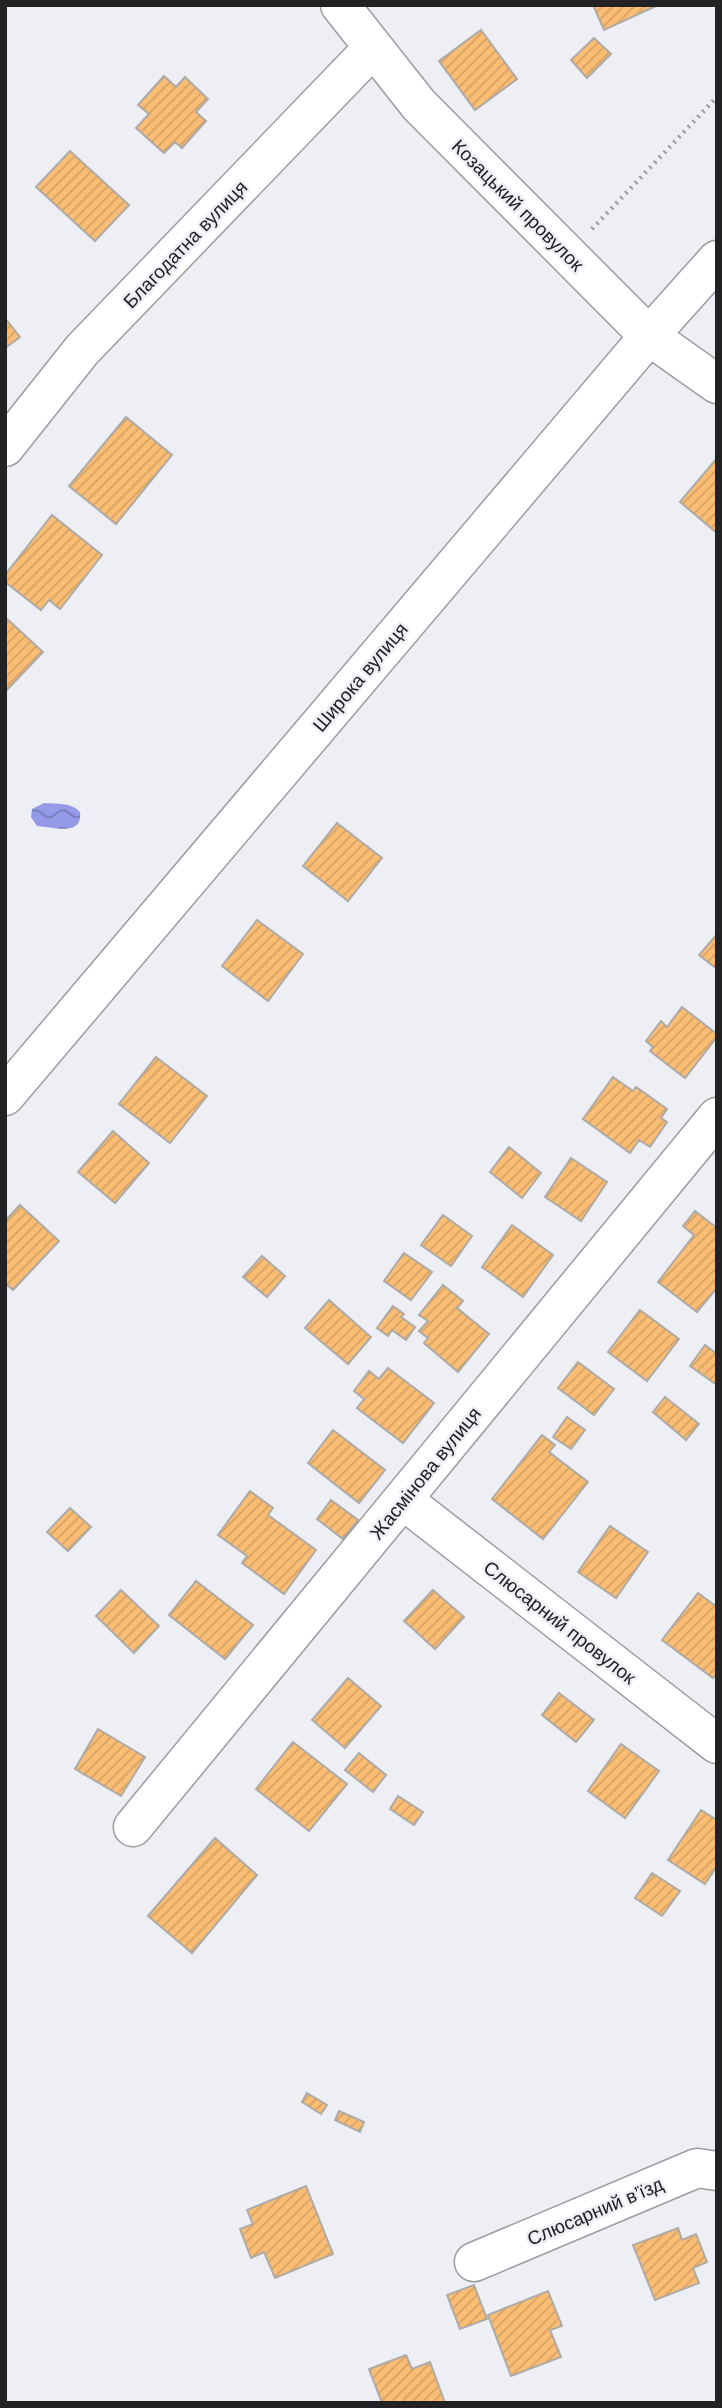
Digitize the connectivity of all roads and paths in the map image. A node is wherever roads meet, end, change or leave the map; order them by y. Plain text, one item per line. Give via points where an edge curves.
1 (340, 5) edge
2 (373, 48) junction
3 (717, 97) edge
4 (568, 254) junction
5 (717, 260) edge
6 (649, 336) junction
7 (717, 384) edge
8 (5, 447) edge
9 (5, 1096) edge
10 (717, 1117) edge
11 (403, 1500) junction
12 (717, 1744) edge
13 (133, 1827) dead end
14 (717, 2171) edge
15 (474, 2262) dead end

1 - 2 street, Козацький провулок
2 - 4 street, Козацький провулок via 419,106
2 - 8 street, Благодатна вулиця via 82,350
3 - 4 path
4 - 6 street, Козацький провулок
5 - 6 street, Широка вулиця
6 - 7 street, Козацький провулок
6 - 9 street, Широка вулиця
10 - 11 street, Жасмінова вулиця
11 - 12 street, Слюсарний провулок
11 - 13 street, Жасмінова вулиця
14 - 15 street, Слюсарний в’їзд via 697,2168

